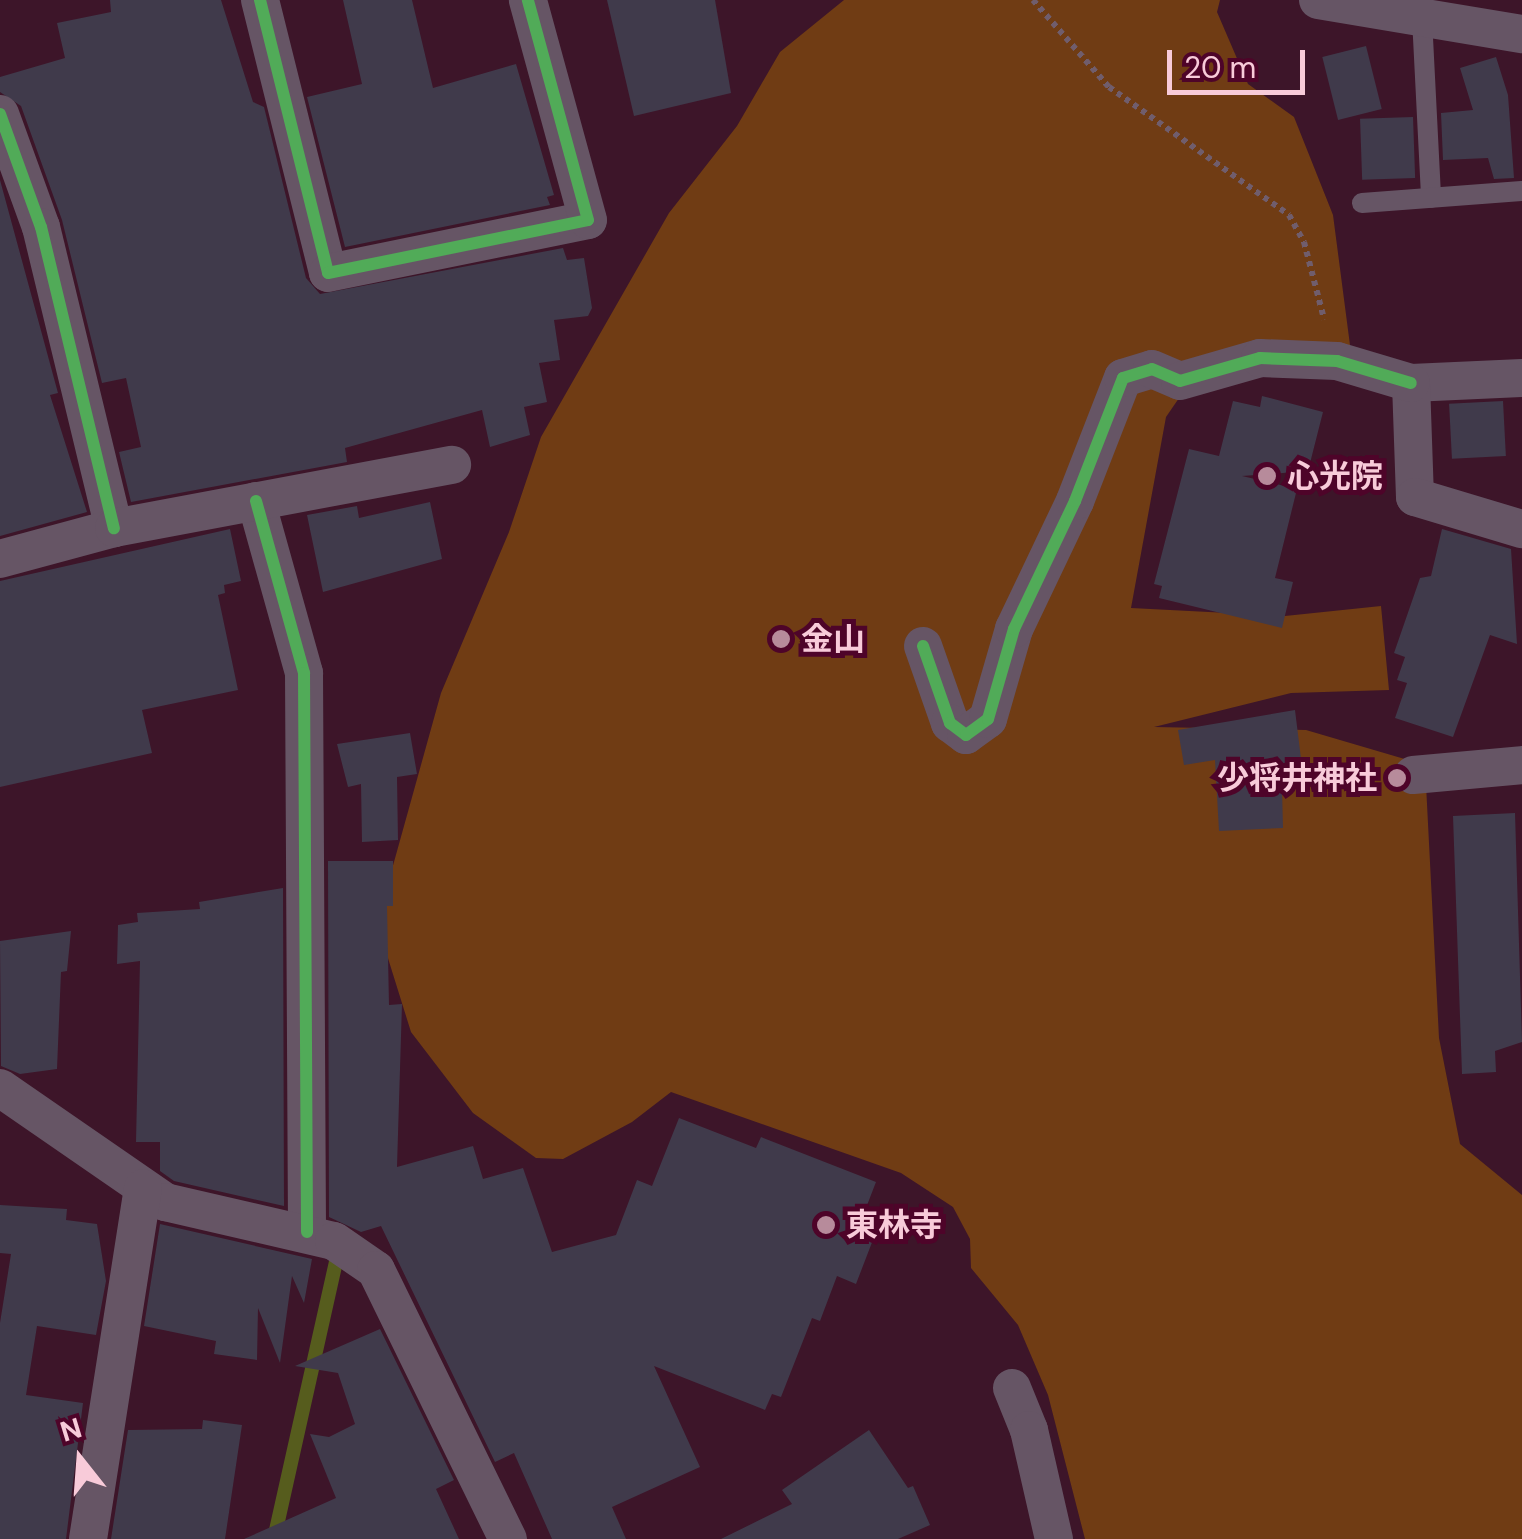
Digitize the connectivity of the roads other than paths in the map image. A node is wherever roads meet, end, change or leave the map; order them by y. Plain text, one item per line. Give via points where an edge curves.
1 (260, 0) edge
2 (528, 0) edge
3 (1318, 0) edge
4 (1422, 18) junction
5 (1522, 34) edge
6 (0, 114) edge
7 (1522, 191) edge
8 (1431, 198) junction
9 (1362, 203) dead end
10 (1522, 378) edge
11 (1410, 383) junction
12 (452, 465) dead end
13 (256, 501) junction
14 (114, 528) junction
15 (1522, 529) edge
16 (0, 559) edge
17 (923, 646) dead end
18 (1522, 765) edge
19 (1413, 775) dead end
20 (0, 1088) edge
21 (143, 1188) junction
22 (307, 1232) junction
23 (1012, 1388) dead end
24 (88, 1539) edge
25 (508, 1539) edge
26 (1054, 1539) edge

1 - 2 street via 328,273 588,220
3 - 4 street
4 - 5 street
4 - 8 lane
6 - 14 street via 41,227
7 - 8 lane
8 - 9 lane
10 - 11 street
11 - 15 street via 1415,498
11 - 17 street via 1337,361 1260,358 1180,380 1152,369 1123,378 1014,629 988,719 966,734 950,723
12 - 13 street
13 - 14 street
13 - 22 street via 304,673
14 - 16 street
18 - 19 street
20 - 21 street
21 - 22 street via 166,1202
21 - 24 street
22 - 25 street via 334,1241 376,1270
23 - 26 street via 1029,1430

